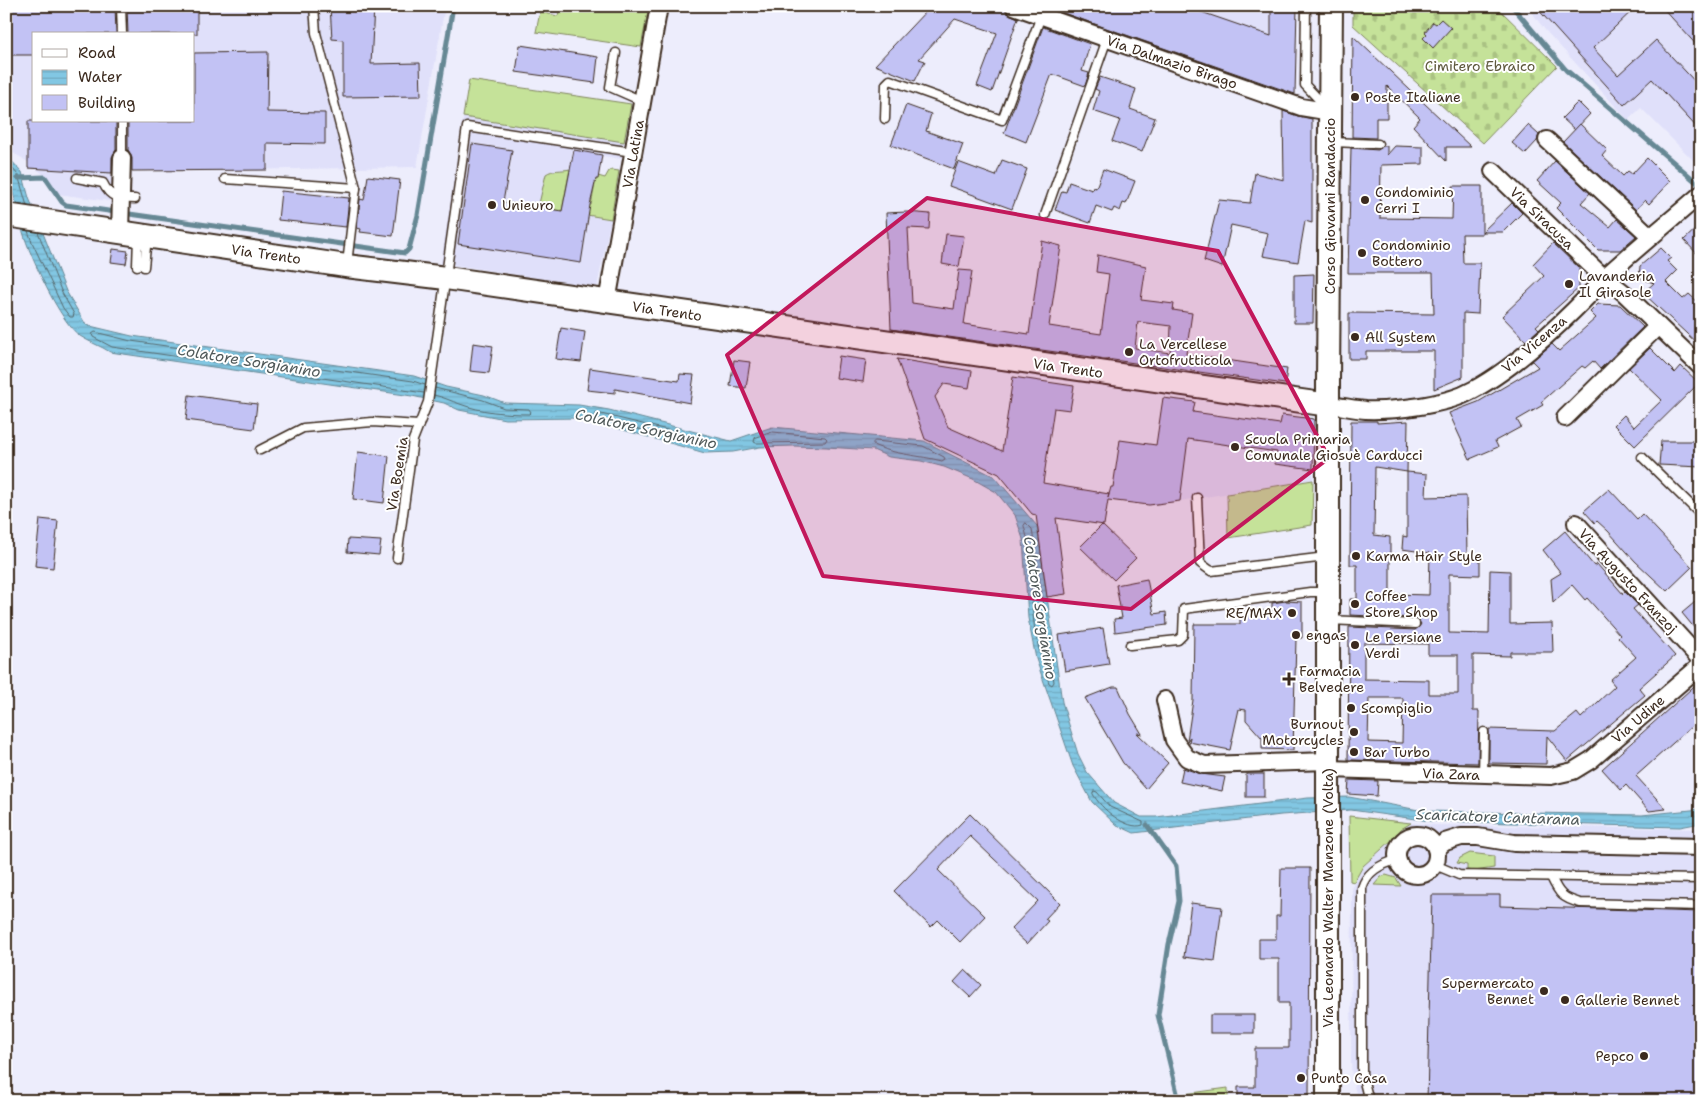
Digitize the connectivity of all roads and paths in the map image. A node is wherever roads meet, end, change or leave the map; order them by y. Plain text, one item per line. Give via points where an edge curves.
1 (121, 6) edge
2 (314, 6) edge
3 (659, 6) edge
4 (1014, 6) edge
5 (1306, 6) edge
6 (1331, 6) edge
7 (1041, 16) junction
8 (122, 32) edge
9 (1107, 39) junction
10 (616, 53) dead end
11 (642, 101) junction
12 (1331, 112) junction
13 (885, 119) dead end
14 (122, 122) edge
15 (1546, 140) dead end
16 (1331, 142) junction
17 (1378, 144) dead end
18 (633, 152) junction
19 (122, 158) joint
20 (1493, 171) dead end
21 (77, 178) dead end
22 (225, 179) dead end
23 (356, 188) junction
24 (1698, 196) edge
25 (126, 214) junction
26 (1045, 215) dead end
27 (9, 216) edge
28 (1650, 236) junction
29 (347, 258) junction
30 (140, 267) dead end
31 (446, 278) junction
32 (1604, 278) junction
33 (595, 297) junction
34 (1658, 326) junction
35 (1701, 367) edge
36 (1328, 405) junction
37 (1565, 418) dead end
38 (419, 425) junction
39 (260, 450) dead end
40 (1642, 457) dead end
41 (1197, 498) dead end
42 (1701, 515) edge
43 (1576, 524) dead end
44 (1328, 557) junction
45 (397, 558) dead end
46 (1328, 592) junction
47 (1327, 620) junction
48 (1415, 624) dead end
49 (1130, 645) dead end
50 (1701, 660) edge
51 (1701, 665) edge
52 (1165, 700) dead end
53 (1484, 732) dead end
54 (1329, 765) junction
55 (1573, 771) joint
56 (1483, 775) junction
57 (1701, 847) edge
58 (1436, 848) junction
59 (1397, 860) junction
60 (1435, 865) junction
61 (1551, 877) junction
62 (1701, 879) edge
63 (1701, 906) edge
64 (1329, 1098) edge
65 (1369, 1101) edge

1 - 8 lane
2 - 23 lane via 316,33
3 - 11 street, Via Latina
4 - 7 street, Via Dalmazio Birago
5 - 12 lane via 1305,85
6 - 12 street, Corso Giovanni Randaccio
7 - 9 street, Via Dalmazio Birago
7 - 13 lane via 1002,120 890,80 886,84
9 - 12 street, Via Dalmazio Birago via 1301,107
9 - 26 lane
10 - 11 lane via 610,87
11 - 18 street, Via Latina
12 - 16 street, Corso Giovanni Randaccio
14 - 19 lane
15 - 28 street
16 - 17 lane
16 - 36 street, Corso Giovanni Randaccio
18 - 31 lane, Via Boemia via 467,127
18 - 33 street, Via Latina
19 - 25 street
20 - 32 street, Via Siracusa
21 - 25 lane via 103,183
22 - 23 lane
23 - 29 lane
24 - 28 street, Via Vicenza
25 - 27 street, Via Trento via 56,223
25 - 29 street, Via Trento
25 - 30 lane via 139,246
28 - 32 street, Via Vicenza
29 - 31 street, Via Trento
31 - 33 street, Via Trento
31 - 38 lane, Via Boemia via 428,402
32 - 34 street, Via Siracusa
32 - 36 street, Via Vicenza via 1529,350 1467,393 1447,401 1373,410
33 - 36 street, Via Trento
34 - 35 street, Via Siracusa
34 - 37 street
36 - 44 street, Via Leonardo Walter Manzone (Volta)
38 - 39 lane via 372,422 302,428
38 - 45 lane, Via Boemia via 413,440
40 - 42 lane
41 - 44 lane via 1200,563 1210,571
43 - 50 street, Via Augusto Franzoj
44 - 46 street, Via Leonardo Walter Manzone (Volta)
46 - 47 street, Via Leonardo Walter Manzone (Volta)
46 - 49 lane via 1184,609 1183,635 1178,640
47 - 48 lane
47 - 54 street, Via Leonardo Walter Manzone (Volta)
51 - 55 street, Via Udine via 1591,760
52 - 54 street, Via Zara via 1174,740 1187,758 1204,765
53 - 56 lane
54 - 56 street, Via Zara
54 - 64 street, Via Leonardo Walter Manzone (Volta)
55 - 56 street, Via Zara via 1551,776
57 - 58 street via 1514,843 1461,837
58 - 59 street via 1426,836 1409,836 1398,847
58 - 60 street
59 - 60 street via 1404,871 1419,876
59 - 65 lane via 1376,868 1362,888 1362,1074
60 - 61 lane via 1459,875
61 - 62 lane
61 - 63 lane via 1565,899 1580,903

